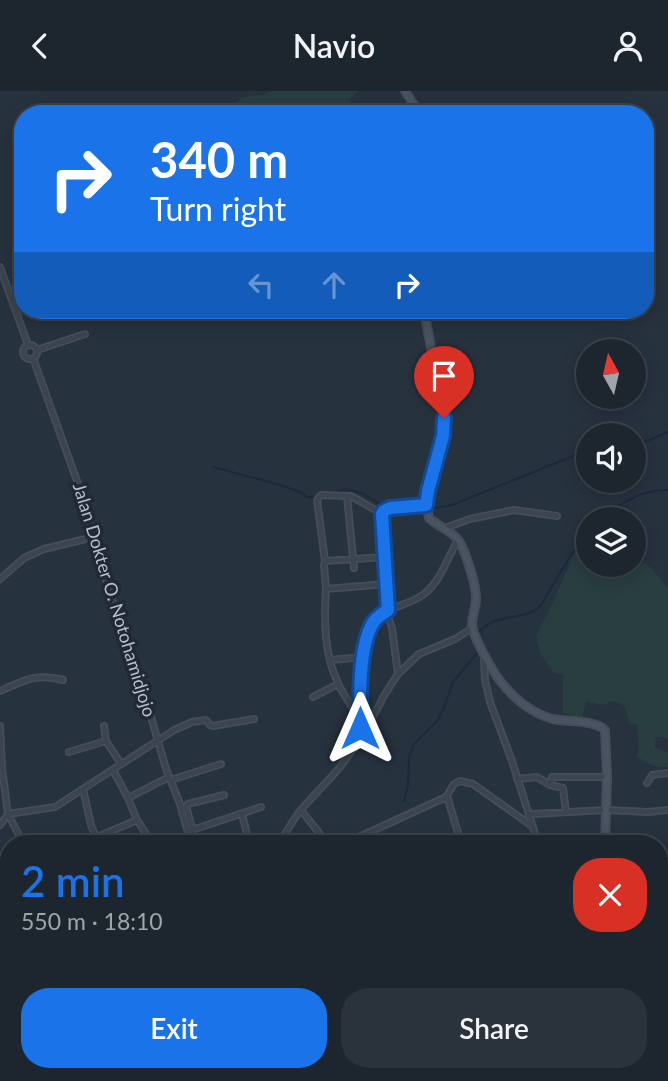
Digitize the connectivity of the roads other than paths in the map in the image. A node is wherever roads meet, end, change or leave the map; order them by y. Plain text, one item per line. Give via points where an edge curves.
1 (0, 267) edge
2 (14, 306) edge
3 (19, 319) edge
4 (426, 319) edge
5 (85, 334) dead end
6 (28, 345) junction
7 (37, 349) junction
8 (33, 358) junction
9 (347, 496) junction
10 (426, 505) junction
11 (382, 514) junction
12 (557, 516) dead end
13 (445, 528) junction
14 (94, 537) junction
15 (458, 540) junction
16 (384, 557) junction
17 (353, 560) junction
18 (326, 561) junction
19 (354, 568) dead end
20 (0, 579) edge
21 (386, 584) junction
22 (326, 589) junction
23 (387, 611) junction
24 (472, 628) junction
25 (484, 654) junction
26 (364, 657) junction
27 (330, 660) junction
28 (398, 674) junction
29 (63, 680) dead end
30 (338, 684) junction
31 (0, 691) edge
32 (313, 697) dead end
33 (360, 717) junction
34 (254, 719) dead end
35 (0, 726) edge
36 (104, 726) dead end
37 (106, 741) junction
38 (157, 741) junction
39 (69, 753) dead end
40 (349, 754) junction
41 (121, 764) junction
42 (221, 764) dead end
43 (113, 770) junction
44 (668, 773) edge
45 (607, 777) junction
46 (170, 778) junction
47 (517, 779) junction
48 (647, 783) dead end
49 (550, 785) junction
50 (83, 789) junction
51 (224, 795) dead end
52 (447, 796) junction
53 (128, 798) junction
54 (261, 807) dead end
55 (301, 810) junction
56 (606, 810) junction
57 (668, 810) edge
58 (566, 812) junction
59 (8, 814) junction
60 (242, 814) junction
61 (533, 814) dead end
62 (137, 820) junction
63 (0, 825) edge
64 (532, 826) junction
65 (190, 830) junction
66 (19, 835) edge
67 (95, 835) edge
68 (105, 835) edge
69 (147, 835) edge
70 (192, 835) edge
71 (247, 835) edge
72 (285, 835) edge
73 (321, 835) edge
74 (363, 835) edge
75 (459, 835) edge
76 (535, 835) edge
77 (605, 835) edge

1 - 2 street, Jalan Dokter O. Notohamidjojo
3 - 6 street, Jalan Dokter O. Notohamidjojo
4 - 10 street via 444,418
5 - 7 street
6 - 7 street
6 - 8 street, Jalan Dokter O. Notohamidjojo via 23,354
7 - 8 street
8 - 14 street, Jalan Dokter O. Notohamidjojo
9 - 11 street
9 - 17 street
9 - 18 street via 321,495 317,500
10 - 11 street via 390,508
10 - 13 street via 429,518
11 - 16 street
12 - 13 street via 514,510
13 - 15 street
14 - 20 street via 44,549 24,558
14 - 38 street, Jalan Dokter O. Notohamidjojo
15 - 23 street via 424,594
15 - 24 street via 476,597
16 - 17 street
16 - 21 street
17 - 18 street
17 - 19 street
18 - 22 street
21 - 22 street
21 - 23 street
22 - 27 street
23 - 26 street via 370,629
23 - 28 street
24 - 25 street
24 - 28 street via 419,654
25 - 45 street via 501,683 528,707 552,719 603,727
25 - 47 street via 490,702
26 - 27 street
26 - 33 street
27 - 30 street
28 - 40 street
29 - 31 street via 41,676
30 - 32 street
30 - 33 street
33 - 40 street via 360,731
34 - 38 street via 213,726 206,720 192,722
35 - 59 street
36 - 37 street
37 - 39 street
37 - 41 street
38 - 41 street
38 - 46 street, Jalan Dokter O. Notohamidjojo
40 - 55 street
41 - 43 street
42 - 46 street
43 - 50 street
43 - 53 street
44 - 48 street via 652,775
45 - 49 street via 552,776
45 - 56 street
46 - 53 street
46 - 65 street, Jalan Dokter O. Notohamidjojo
47 - 49 street via 537,777
47 - 64 street
49 - 58 street via 564,788
50 - 59 street via 52,808
50 - 67 street
51 - 65 street via 186,805
52 - 64 street via 456,782 470,782
52 - 74 street
52 - 75 street
53 - 62 street
54 - 60 street
55 - 72 street
55 - 73 street
56 - 57 street
56 - 58 street
56 - 77 street
58 - 61 street
59 - 63 street
59 - 66 street
60 - 65 street
60 - 71 street
62 - 68 street
62 - 69 street
64 - 76 street
65 - 70 street, Jalan Dokter O. Notohamidjojo

